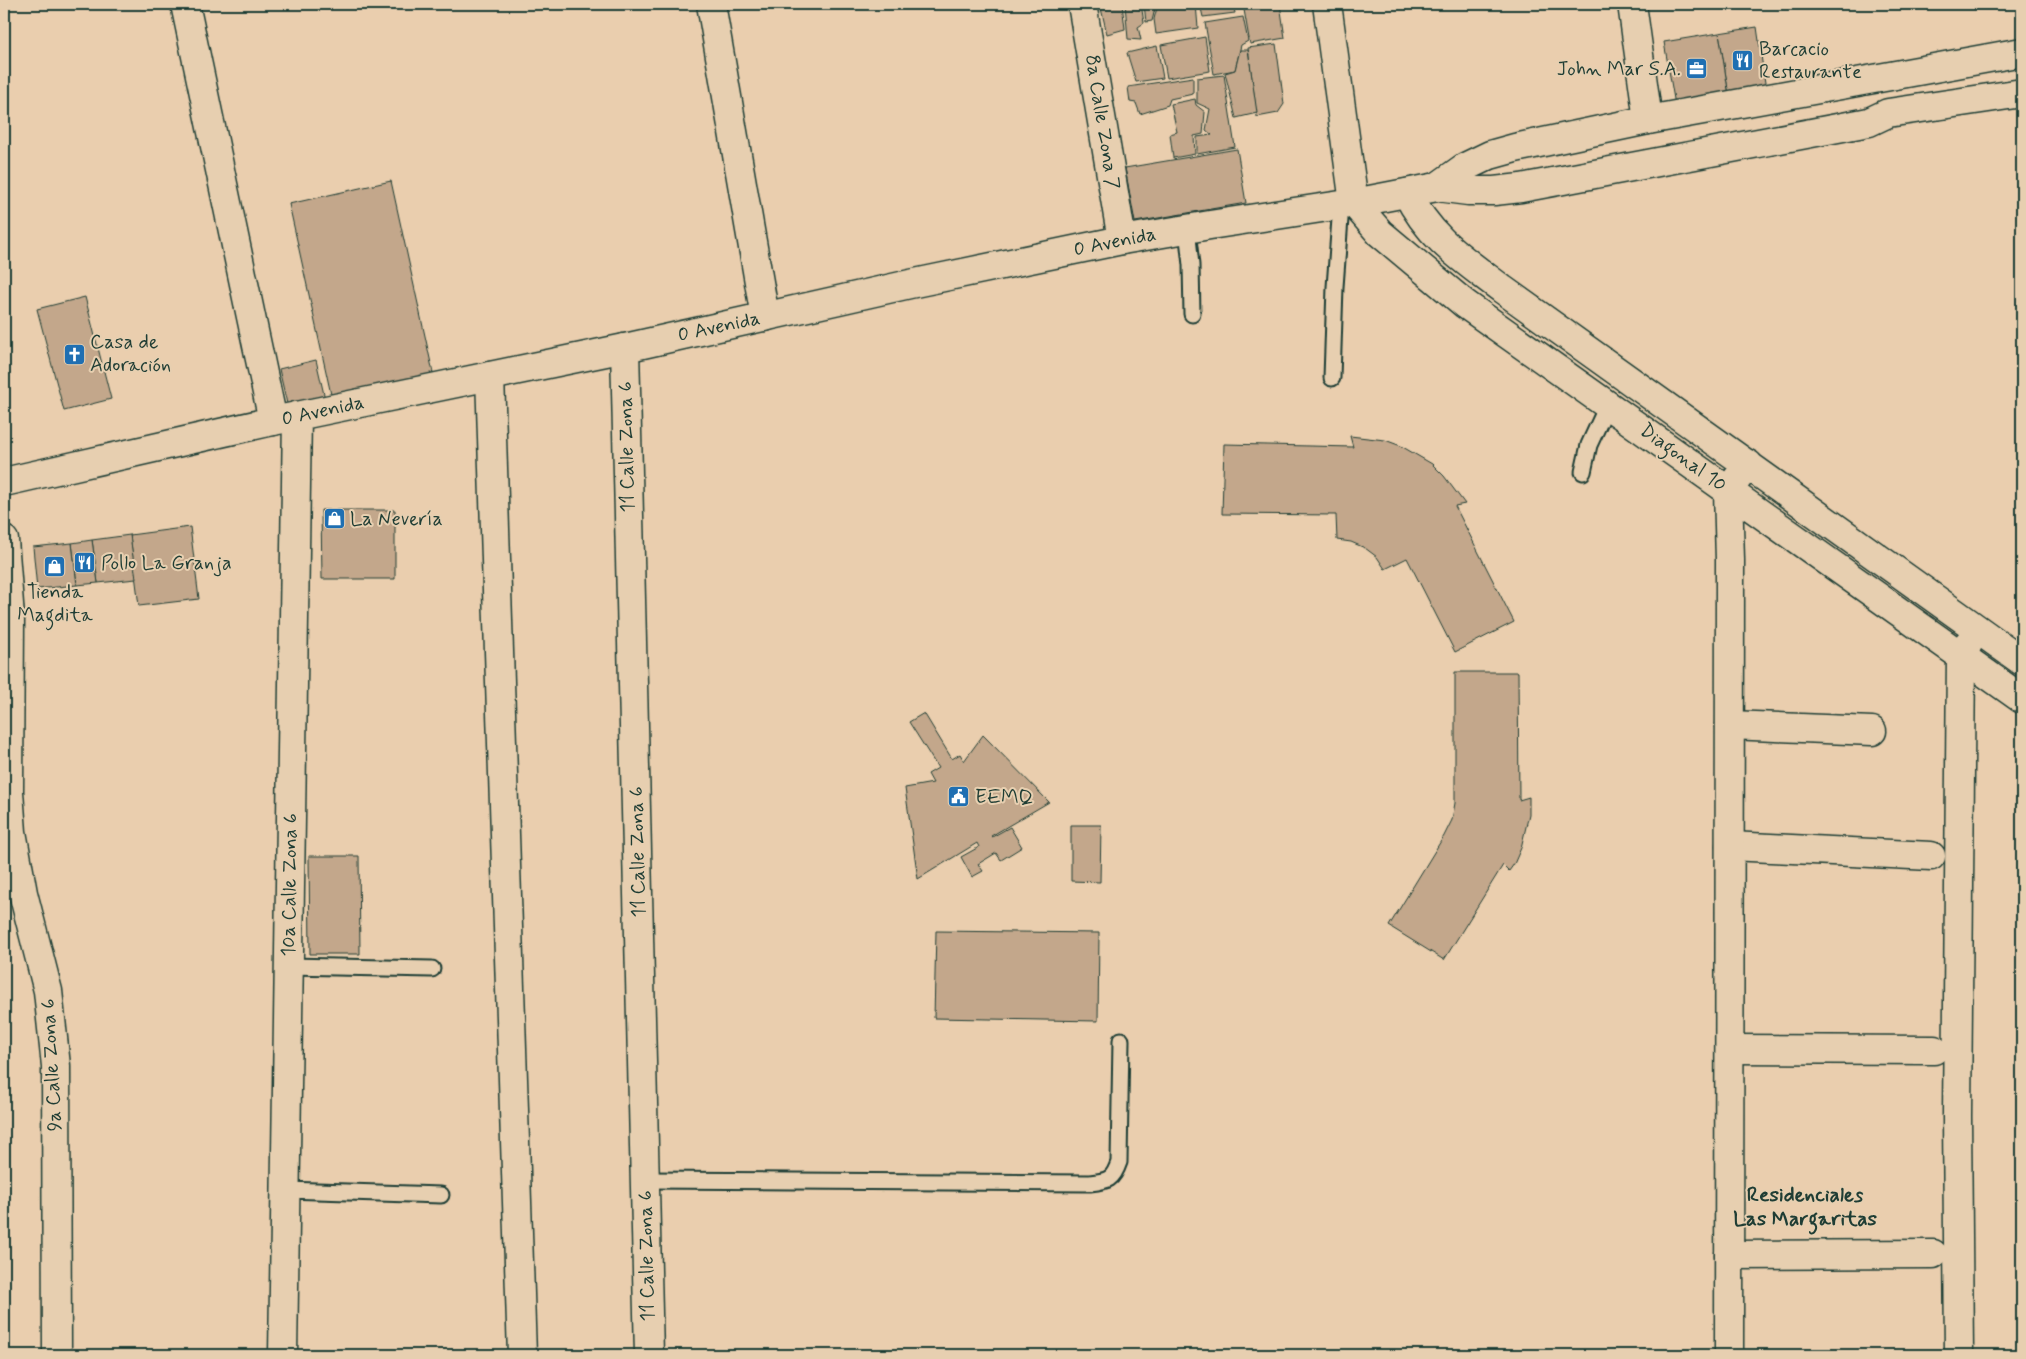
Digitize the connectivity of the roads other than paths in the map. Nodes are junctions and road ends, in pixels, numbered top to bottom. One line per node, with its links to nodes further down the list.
1 (186, 4): 20 (street, 10a Calle Zona 6)
2 (711, 4): 15 (street)
3 (1082, 4): 13 (street, 8a Calle Zona 7)
4 (1327, 4): 11 (street)
5 (1632, 4): 8 (street)
6 (2022, 52): 8 (street)
7 (2022, 93): 9 (street)
8 (1648, 120): 9 (street)
9 (1437, 187): 10 (street, 0 Avenida)
10 (1407, 194): 11 (street, 0 Avenida); 21 (street, Diagonal 10)
11 (1348, 204): 12 (street, 0 Avenida); 18 (lane); 19 (street, Diagonal 10)
12 (1187, 229): 13 (street, 0 Avenida); 14 (lane)
13 (1122, 240): 15 (street, 0 Avenida)
14 (1192, 314)
15 (765, 317): 16 (street, 0 Avenida)
16 (625, 348): 17 (street, 0 Avenida); 39 (street, 11 Calle Zona 6)
17 (490, 376): 20 (street, 0 Avenida); 46 (street)
18 (1332, 378)
19 (1608, 404): 22 (lane); 24 (street, Diagonal 10)
20 (285, 418): 23 (street, 0 Avenida); 34 (street, 10a Calle Zona 6)
21 (1748, 464): 24 (street); 26 (street, Diagonal 10)
22 (1583, 472)
23 (4, 482)
24 (1728, 491): 27 (street, Diagonal 10); 30 (street)
25 (4, 540): 44 (street, 9a Calle Zona 6)
26 (1979, 630): 27 (street); 28 (street, Diagonal 10)
27 (1961, 654): 29 (street, Diagonal 10); 49 (street)
28 (2022, 661)
29 (2022, 699)
30 (1730, 724): 31 (street); 32 (street)
31 (1872, 731)
32 (1730, 846): 33 (street); 37 (street)
33 (1932, 856)
34 (289, 966): 35 (lane); 40 (street, 10a Calle Zona 6)
35 (432, 969)
36 (1121, 1040): 39 (lane)
37 (1730, 1049): 38 (street); 43 (street)
38 (1934, 1050)
39 (646, 1180): 47 (street, 11 Calle Zona 6)
40 (286, 1190): 41 (lane); 45 (street, 10a Calle Zona 6)
41 (441, 1195)
42 (1933, 1254): 43 (street)
43 (1729, 1255): 48 (street)
44 (58, 1355)
45 (283, 1355)
46 (522, 1355)
47 (649, 1355)
48 (1729, 1355)
49 (1959, 1355)

